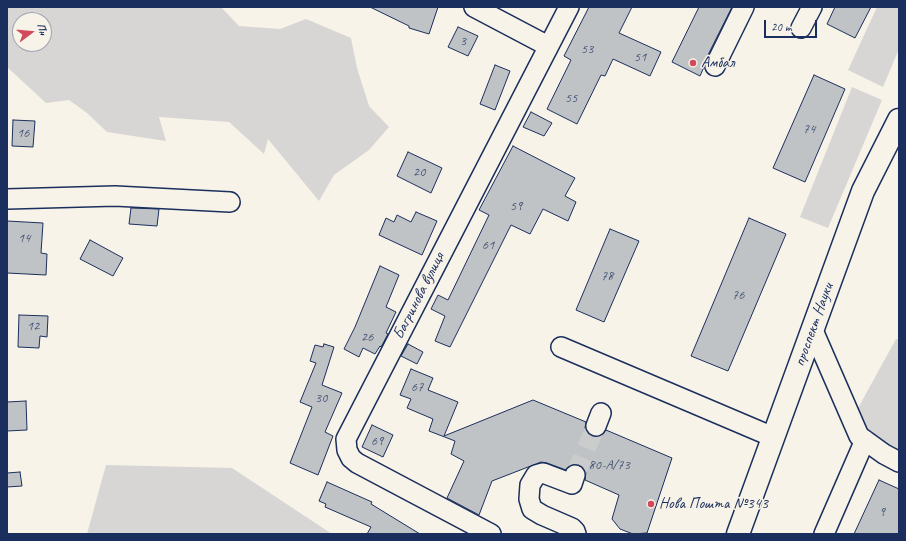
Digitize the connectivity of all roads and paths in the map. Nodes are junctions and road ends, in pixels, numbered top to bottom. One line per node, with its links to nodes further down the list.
1 (474, 7): 6 (street)
2 (568, 7): 6 (street, Багринова вулиця)
3 (744, 7): 7 (street)
4 (812, 7): 5 (street)
5 (802, 28)
6 (548, 46): 17 (street, Багринова вулиця)
7 (714, 66)
8 (899, 120): 11 (main road, проспект Науки)
9 (7, 199): 10 (street)
10 (230, 202)
11 (812, 328): 13 (main road, проспект Науки); 14 (street)
12 (561, 348): 13 (street)
13 (773, 437): 19 (main road, проспект Науки)
14 (865, 440): 15 (street); 20 (street)
15 (899, 462)
16 (575, 475): 18 (street)
17 (481, 532)
18 (576, 534)
19 (738, 534)
20 (824, 534)

